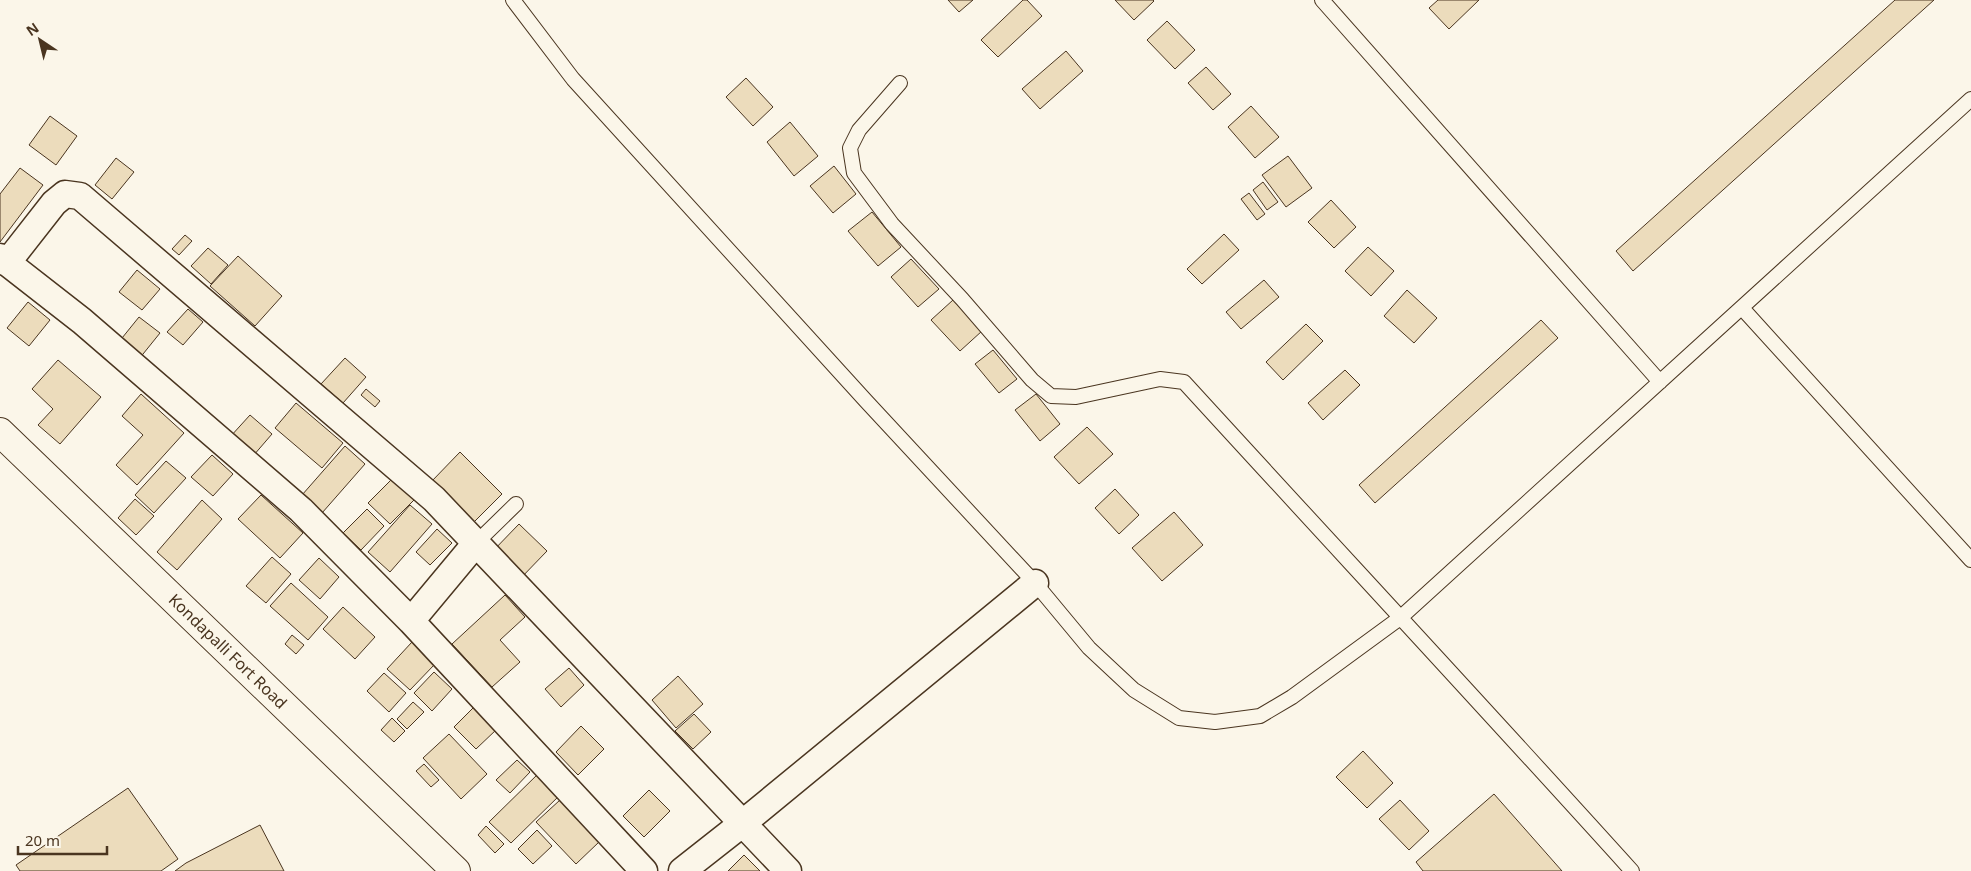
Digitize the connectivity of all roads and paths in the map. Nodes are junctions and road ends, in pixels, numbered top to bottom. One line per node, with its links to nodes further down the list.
1 (513, 0): 12 (lane)
2 (1322, 0): 7 (lane)
3 (900, 84): 13 (lane)
4 (1971, 99): 6 (lane)
5 (3, 260): 10 (street); 14 (street)
6 (1742, 308): 7 (lane); 11 (lane)
7 (1660, 382): 13 (lane)
8 (0, 432): 16 (main road, Kondapalli Fort Road)
9 (516, 504): 10 (lane)
10 (476, 543): 14 (street); 15 (street)
11 (1971, 560)
12 (1035, 583): 13 (lane); 15 (street)
13 (1400, 618): 20 (lane)
14 (411, 621): 17 (street)
15 (743, 823): 18 (street); 19 (street)
16 (456, 871)
17 (644, 871)
18 (682, 871)
19 (788, 871)
20 (1632, 871)

